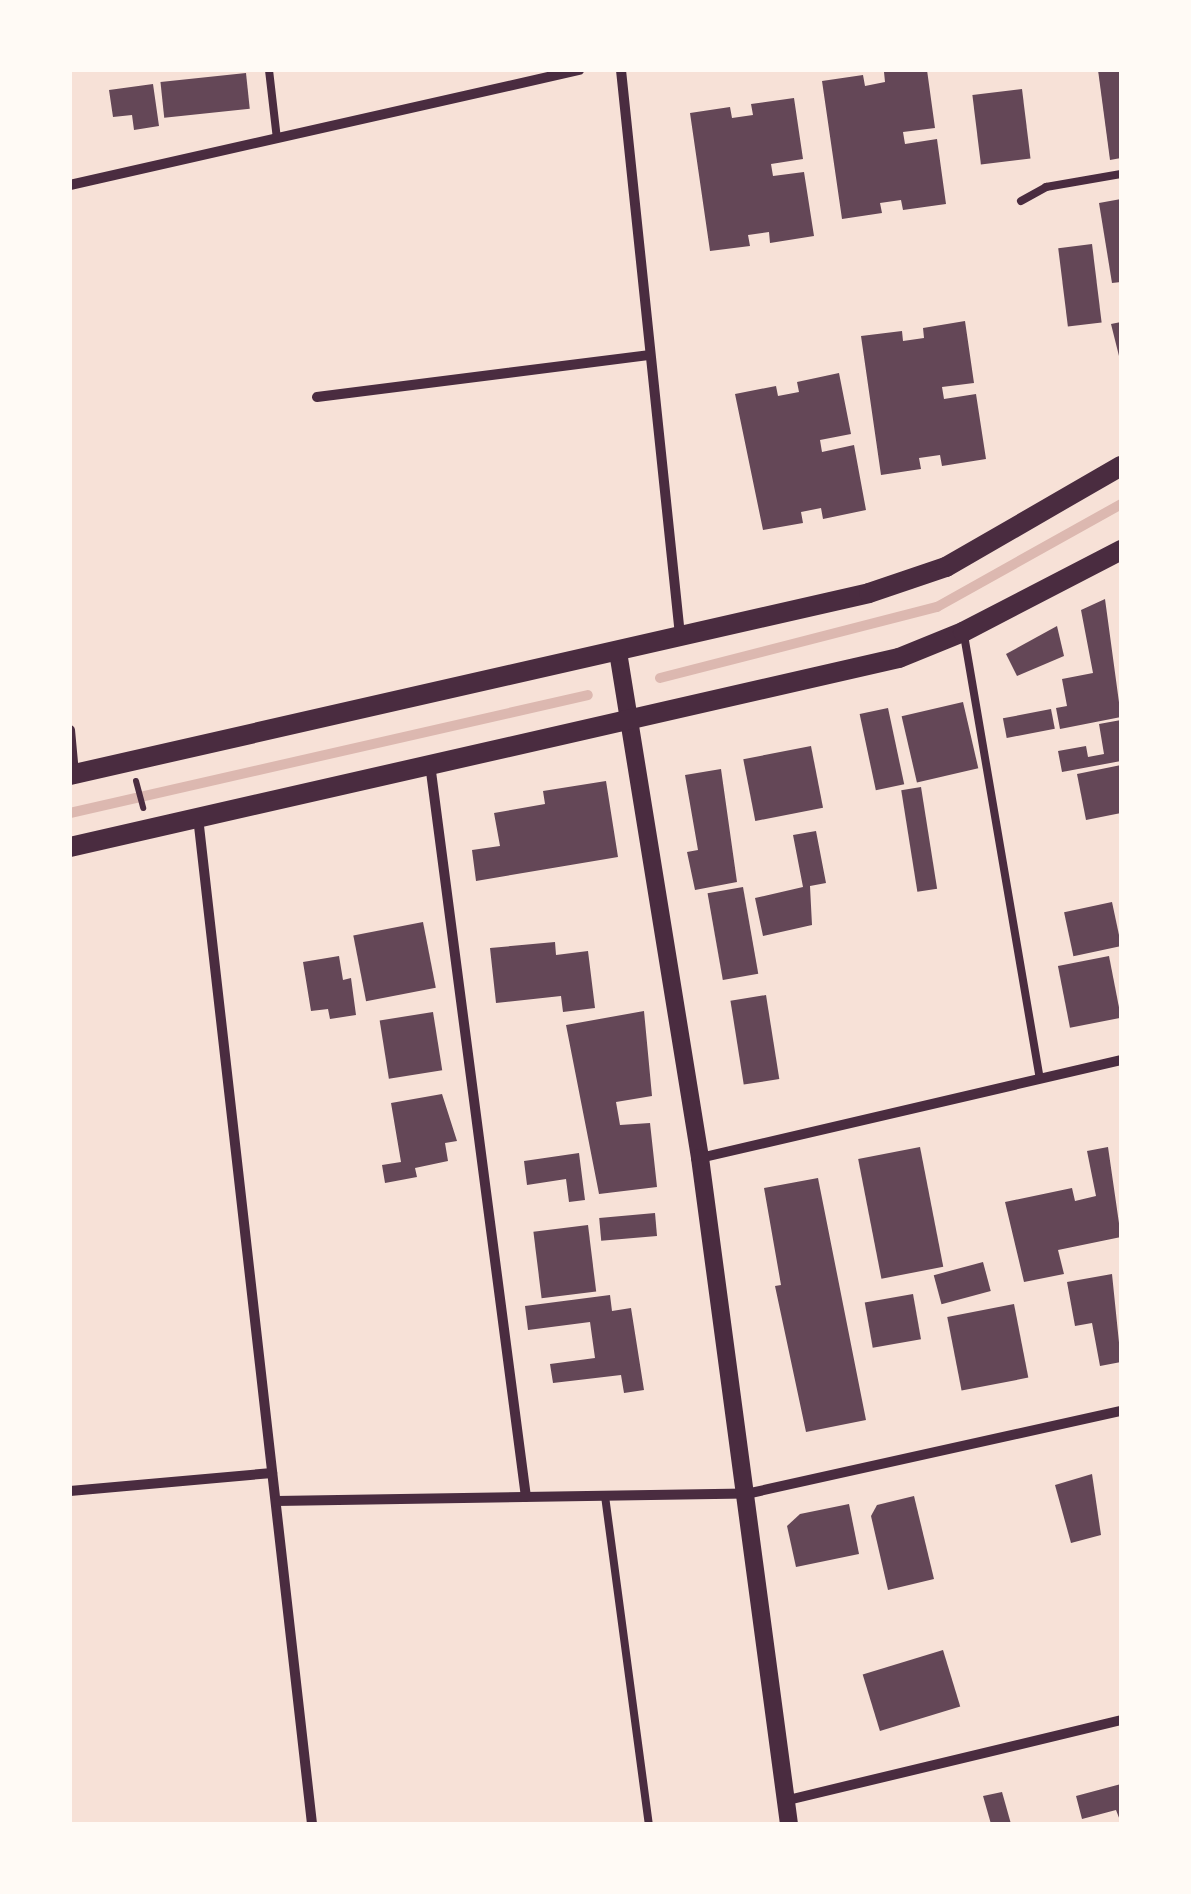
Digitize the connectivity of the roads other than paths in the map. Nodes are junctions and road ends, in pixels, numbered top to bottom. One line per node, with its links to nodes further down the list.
1 (269, 70): 4 (lane)
2 (579, 70): 4 (street)
3 (620, 70): 8 (street)
4 (277, 139): 6 (street)
5 (1121, 174): 7 (lane)
6 (70, 185)
7 (1021, 200)
8 (648, 356): 9 (street); 13 (street)
9 (317, 398)
10 (1121, 466): 13 (main road)
11 (1121, 550): 12 (main road)
12 (964, 632): 15 (main road); 22 (lane)
13 (680, 636): 14 (main road)
14 (618, 652): 15 (street); 18 (main road)
15 (628, 719): 17 (main road); 23 (street)
16 (70, 730): 18 (street)
17 (430, 762): 19 (main road); 29 (street)
18 (72, 774)
19 (198, 817): 20 (main road); 25 (street)
20 (70, 848)
21 (1121, 1060): 22 (street)
22 (1040, 1079): 23 (street)
23 (700, 1158): 27 (street)
24 (1121, 1411): 27 (street)
25 (272, 1473): 26 (street); 30 (street)
26 (70, 1491)
27 (746, 1494): 28 (street); 32 (street)
28 (605, 1496): 29 (street); 34 (lane)
29 (526, 1497): 30 (street)
30 (276, 1501): 33 (street)
31 (1121, 1720): 32 (street)
32 (784, 1801): 35 (street)
33 (312, 1824)
34 (649, 1824)
35 (789, 1824)

